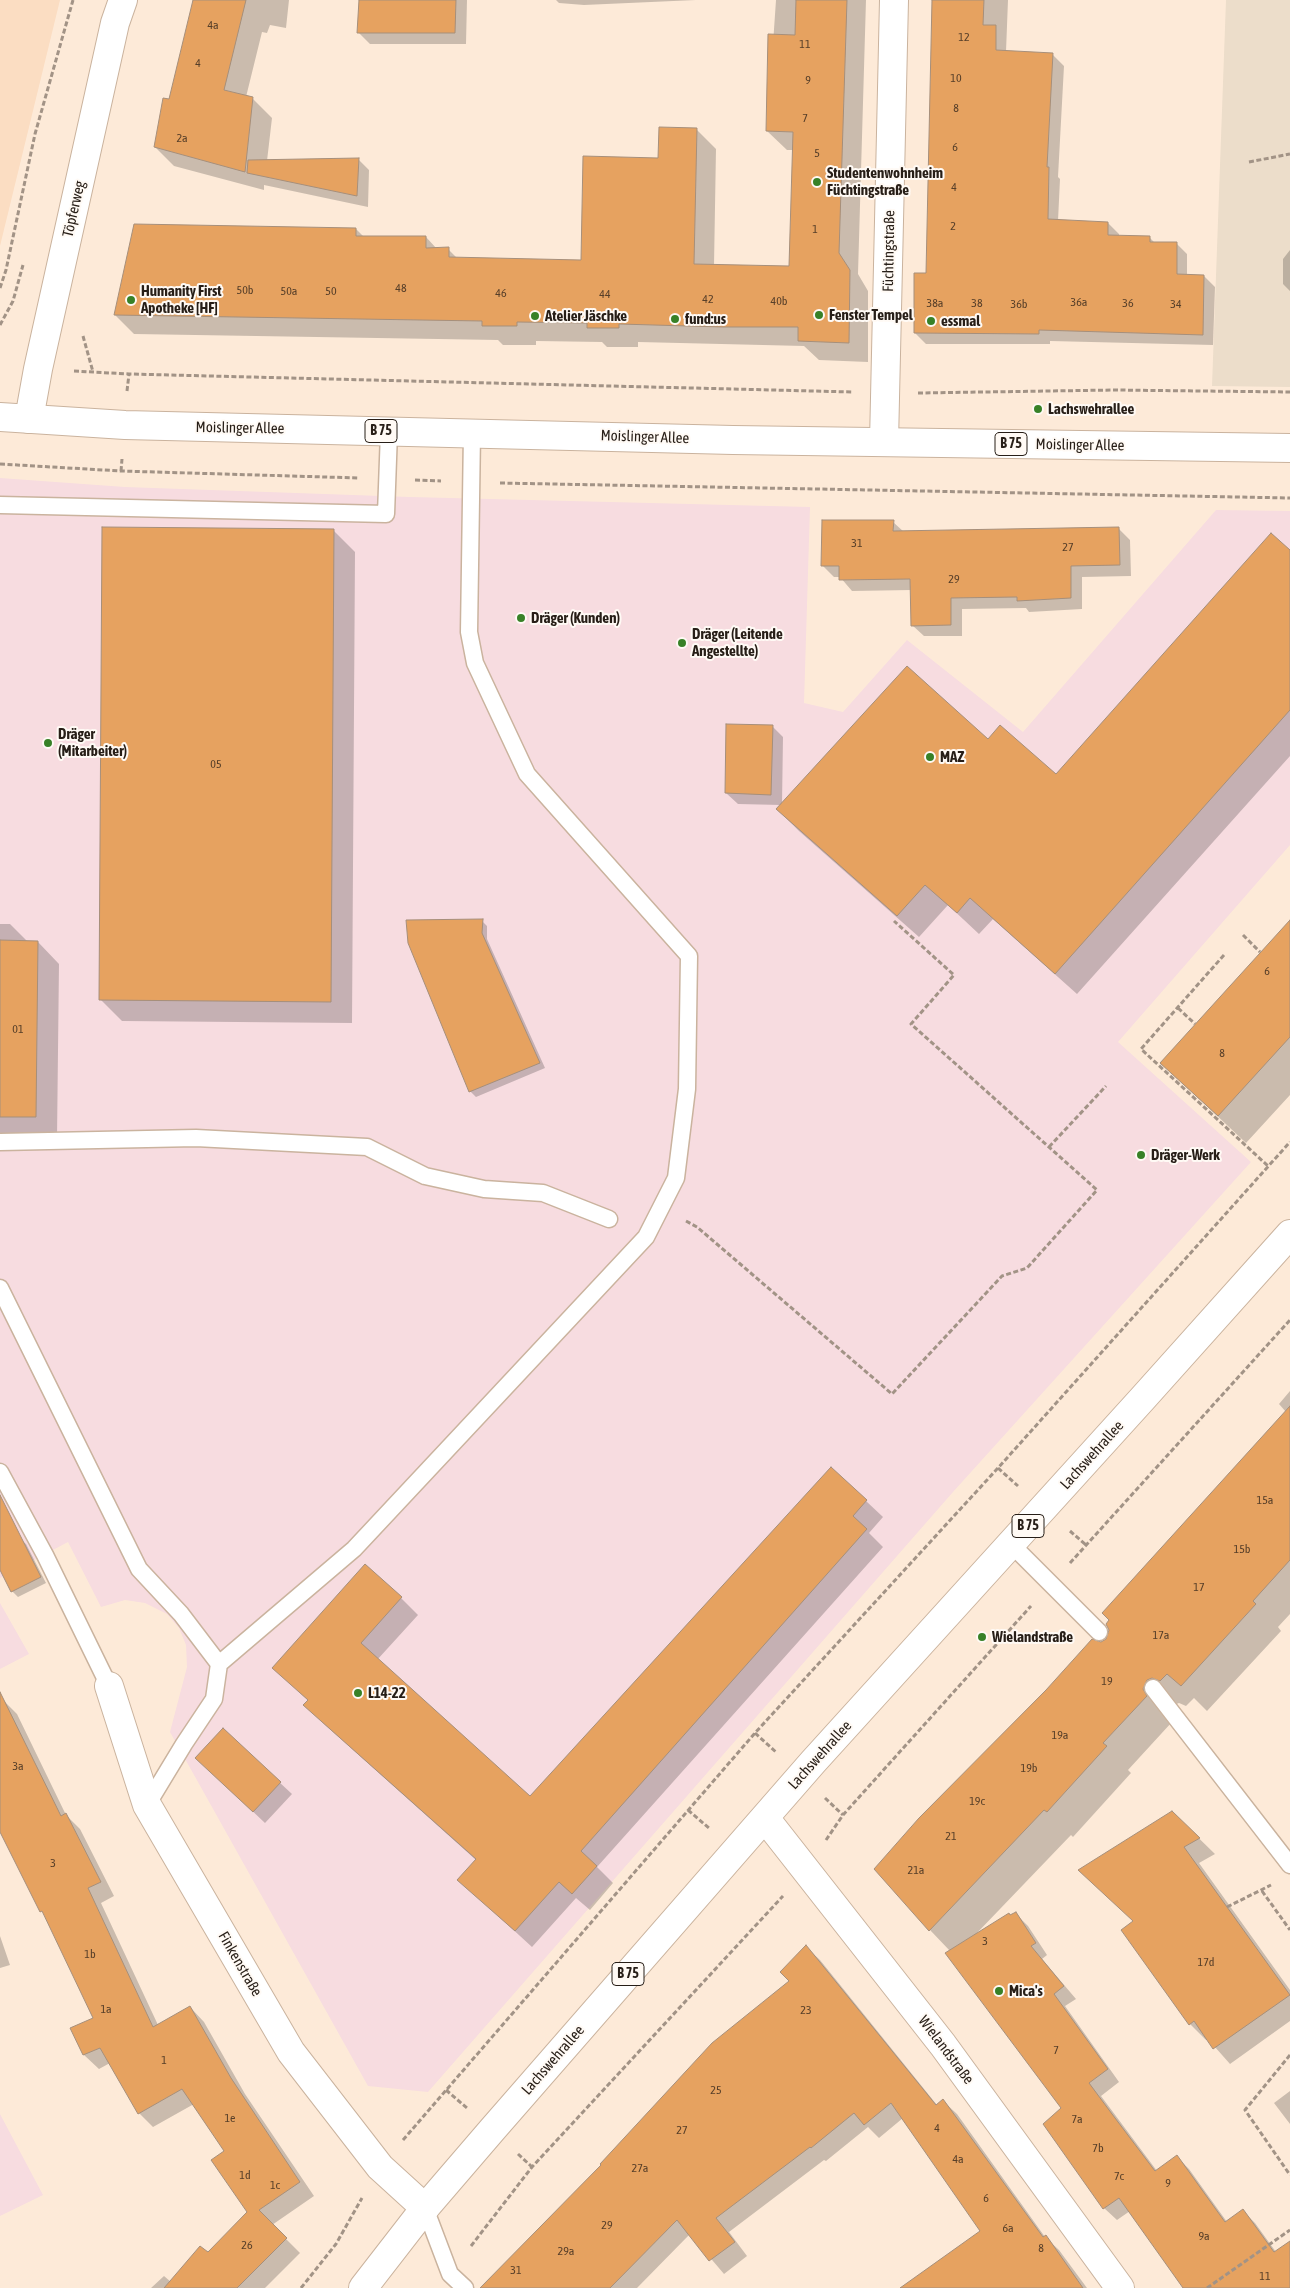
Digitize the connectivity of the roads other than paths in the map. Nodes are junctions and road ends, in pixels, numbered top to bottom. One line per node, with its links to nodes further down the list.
1 (123, 0): 4 (main road, Töpferweg)
2 (894, 0): 7 (main road, Füchtingstraße)
3 (0, 416): 4 (main road, Moislinger Allee / B 75)
4 (29, 419): 5 (main road, Moislinger Allee / B 75)
5 (389, 432): 6 (main road, Moislinger Allee / B 75); 9 (lane)
6 (472, 433): 7 (main road, Moislinger Allee / B 75); 17 (lane)
7 (884, 442): 8 (main road, Moislinger Allee / B 75)
8 (1290, 448)
9 (0, 505)
10 (0, 1142): 11 (lane)
11 (609, 1219)
12 (1290, 1234): 15 (main road, Lachswehrallee / B 75)
13 (0, 1288): 17 (lane)
14 (0, 1472): 18 (lane)
15 (1011, 1544): 16 (lane); 21 (main road, Lachswehrallee / B 75)
16 (1099, 1632)
17 (220, 1664): 20 (lane)
18 (109, 1686): 20 (main road, Finkenstraße)
19 (1154, 1688): 22 (lane)
20 (147, 1805): 23 (main road, Finkenstraße)
21 (765, 1818): 23 (main road, Lachswehrallee / B 75); 26 (main road, Wielandstraße)
22 (1290, 1866)
23 (425, 2208): 24 (main road, Lachswehrallee / B 75); 25 (lane)
24 (363, 2288)
25 (465, 2288)
26 (1120, 2288)

